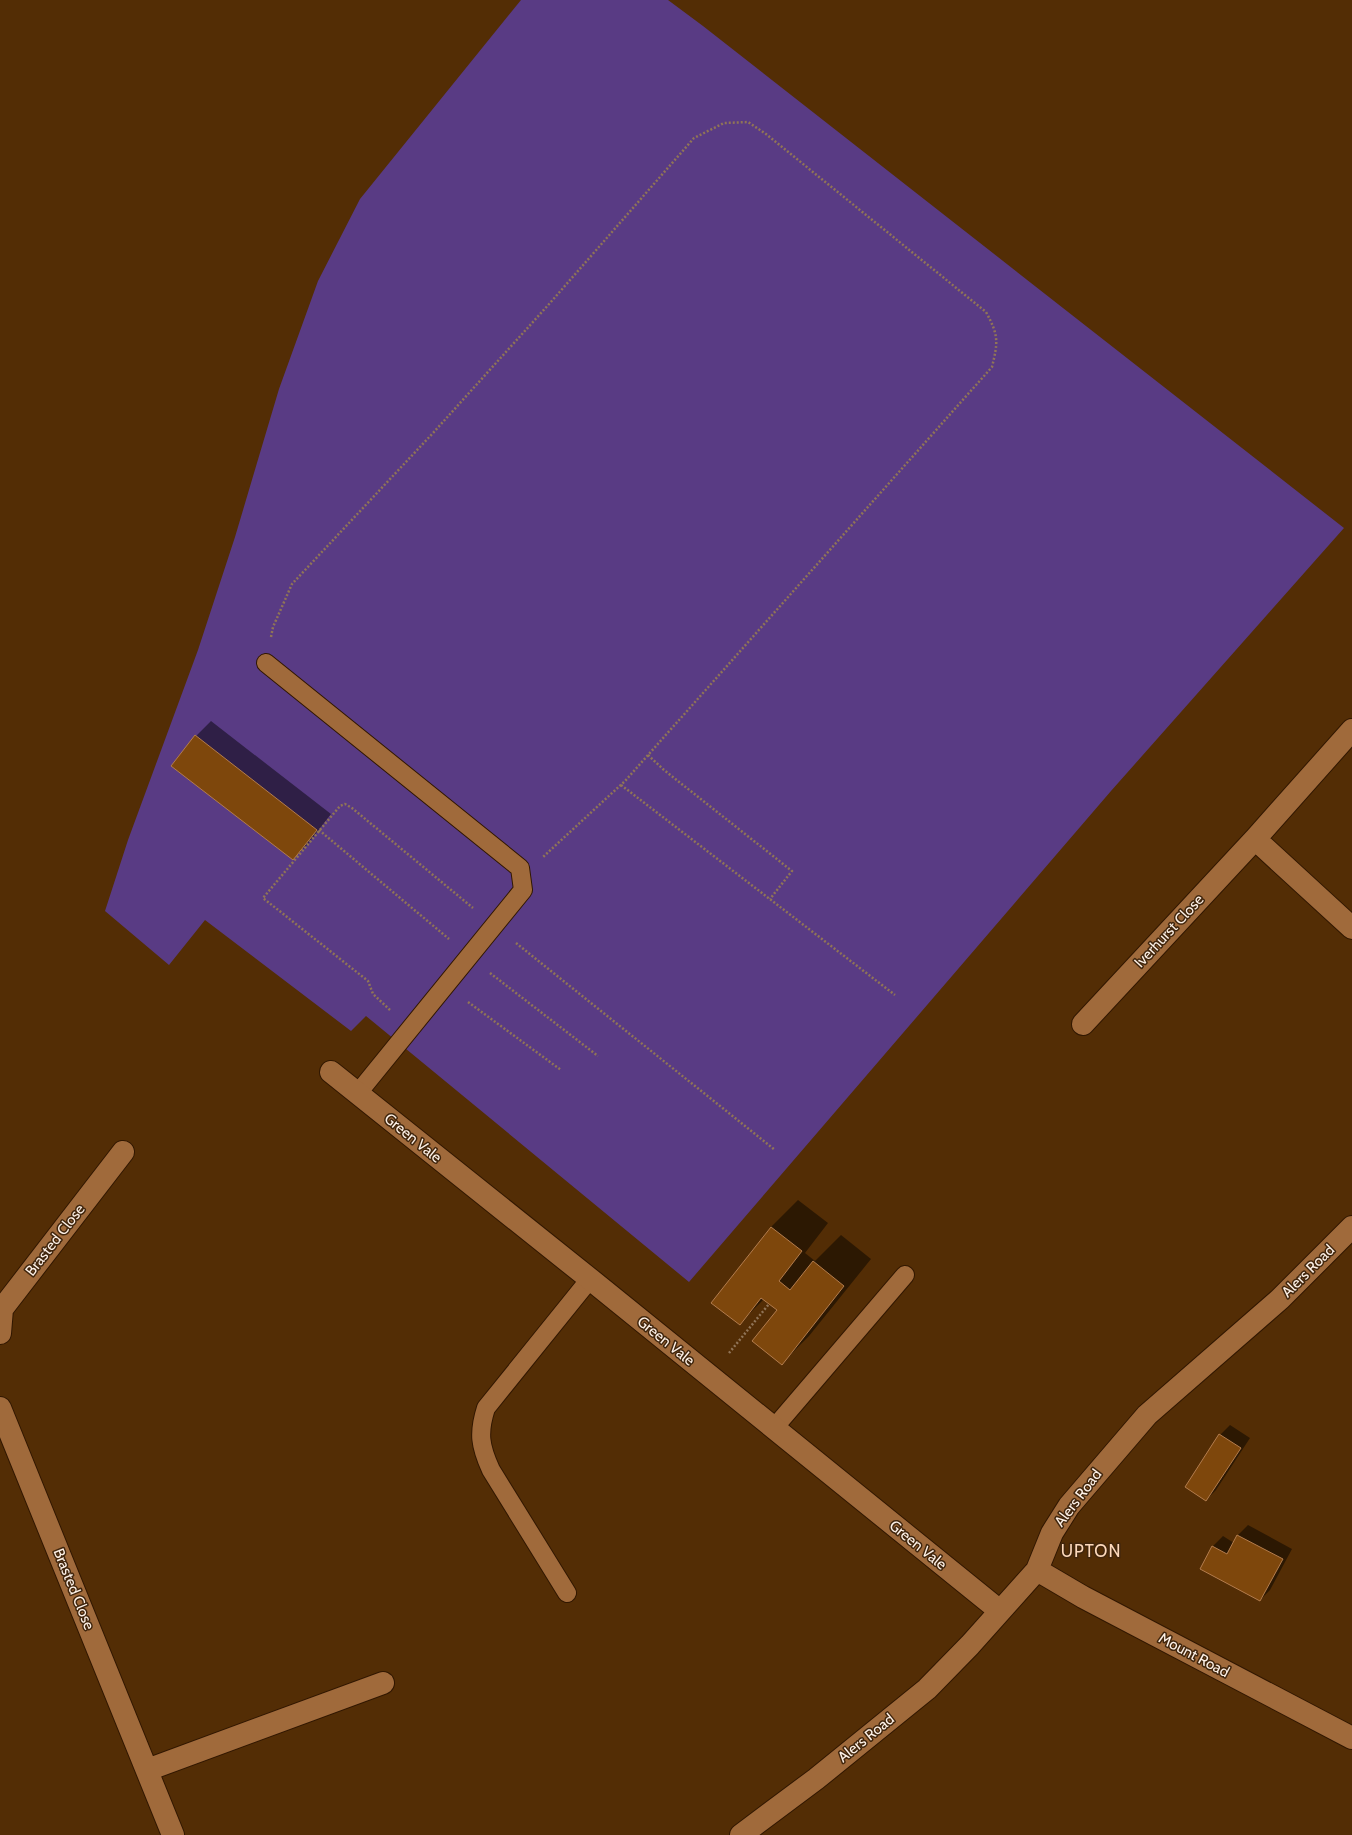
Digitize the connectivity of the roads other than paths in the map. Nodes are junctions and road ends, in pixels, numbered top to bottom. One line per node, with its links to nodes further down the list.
1 (266, 663): 7 (lane)
2 (1352, 730): 3 (street, Iverhurst Close)
3 (1255, 839): 4 (street); 5 (street, Iverhurst Close)
4 (1352, 928)
5 (1084, 1024)
6 (331, 1072): 7 (street, Green Vale)
7 (358, 1093): 11 (street, Green Vale)
8 (123, 1152): 12 (street, Brasted Close)
9 (1352, 1227): 15 (street, Alers Road)
10 (905, 1275): 14 (lane)
11 (590, 1279): 14 (street, Green Vale); 16 (lane)
12 (0, 1333)
13 (0, 1408): 20 (street, Brasted Close)
14 (774, 1428): 17 (street, Green Vale)
15 (1037, 1570): 17 (street, Alers Road); 19 (street, Mount Road)
16 (567, 1593)
17 (1000, 1611): 22 (street, Alers Road)
18 (383, 1683): 20 (street)
19 (1352, 1738)
20 (147, 1770): 21 (street, Brasted Close)
21 (173, 1835)
22 (741, 1835)

